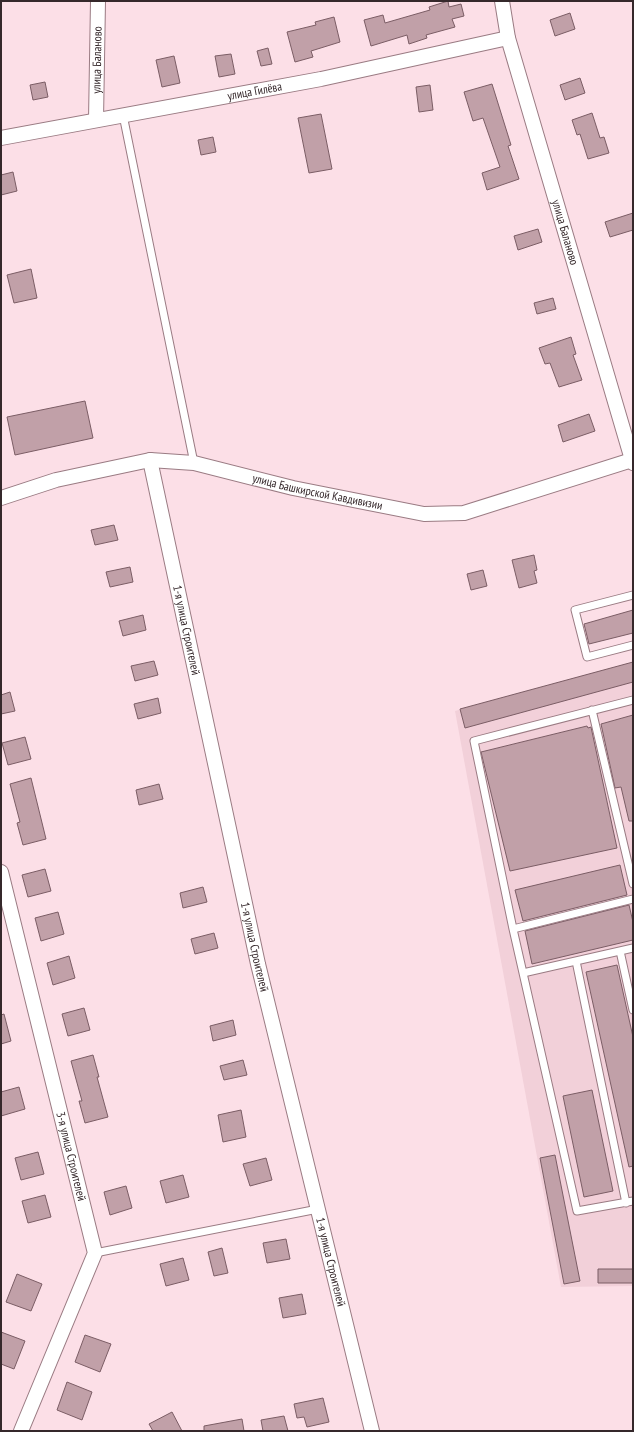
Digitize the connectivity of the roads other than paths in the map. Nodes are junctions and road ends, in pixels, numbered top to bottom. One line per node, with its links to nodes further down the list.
1 (98, 1): 5 (street, улица Баланово)
2 (502, 1): 3 (street, улица Баланово)
3 (508, 38): 4 (street, улица Гилёва); 8 (street, улица Баланово)
4 (123, 116): 5 (street, улица Гилёва); 9 (lane)
5 (96, 120): 6 (street, улица Гилёва)
6 (1, 138)
7 (150, 460): 9 (street, улица Башкирской Кавдивизии); 10 (street, улица Башкирской Кавдивизии); 25 (street, 1-я улица Строителей)
8 (633, 461): 9 (street, улица Башкирской Кавдивизии)
9 (194, 463)
10 (1, 498)
11 (633, 595): 12 (lane)
12 (633, 645)
13 (633, 700): 14 (lane)
14 (592, 710): 16 (lane); 18 (lane)
15 (1, 872): 26 (street, 3-я улица Строителей)
16 (633, 884)
17 (633, 899): 18 (lane)
18 (513, 929): 22 (lane)
19 (633, 948): 20 (lane)
20 (620, 950): 21 (lane); 23 (lane)
21 (576, 961): 22 (lane); 24 (lane)
22 (523, 973): 24 (lane)
23 (633, 1010)
24 (629, 1202)
25 (318, 1209): 26 (lane); 28 (street, 1-я улица Строителей)
26 (95, 1253): 27 (street)
27 (21, 1431)
28 (372, 1431)

